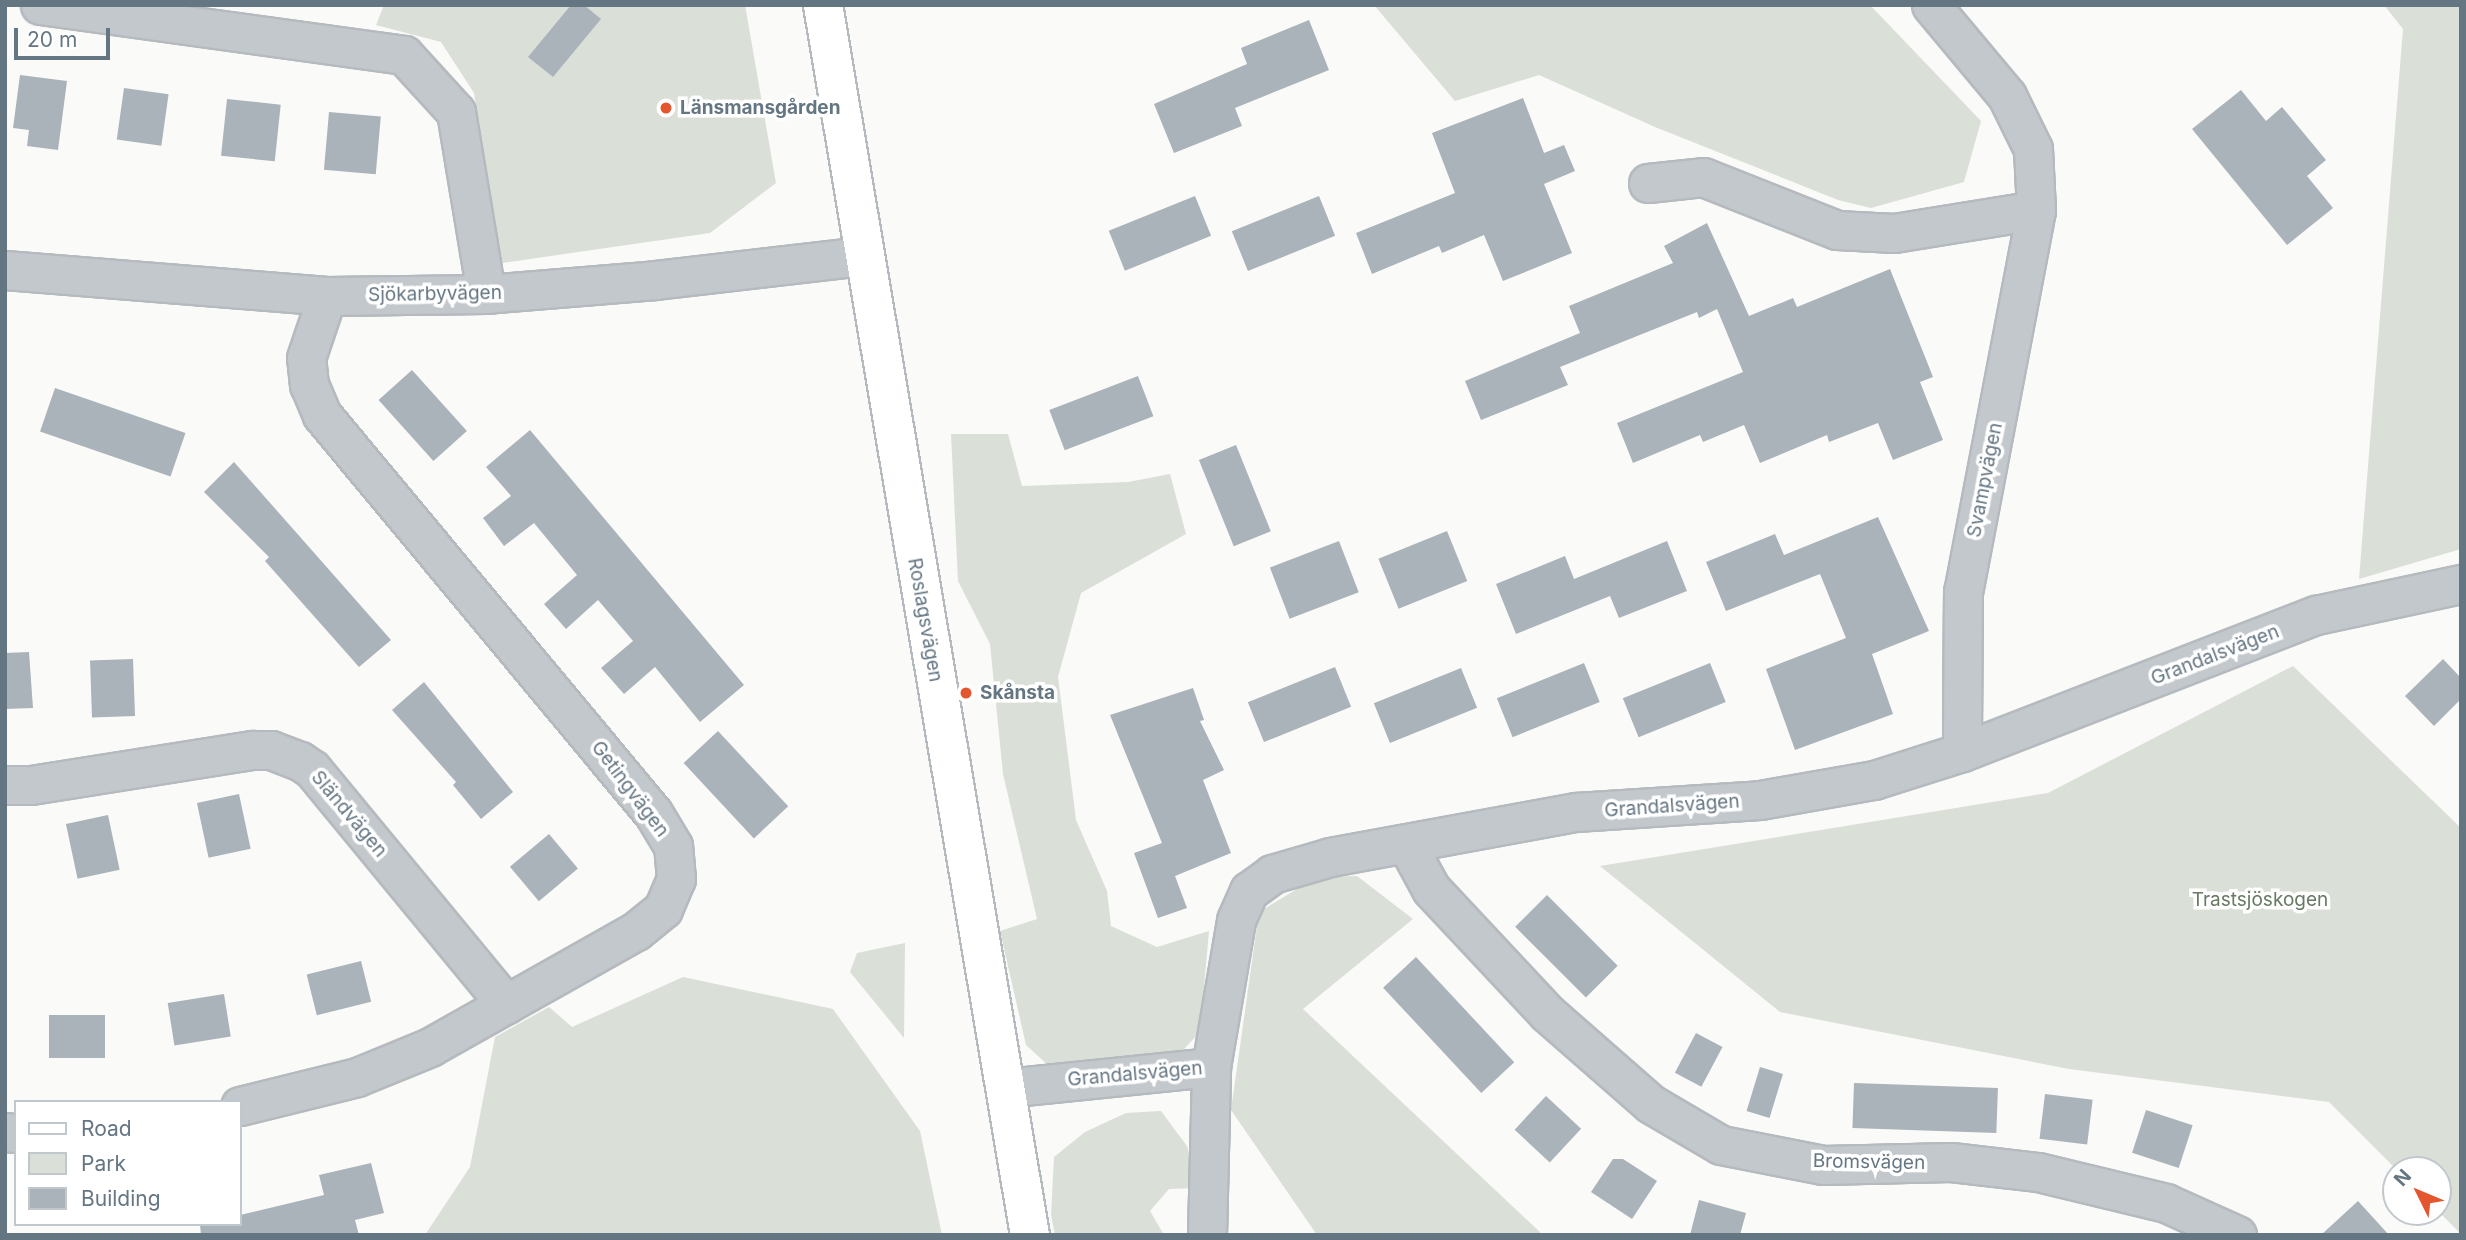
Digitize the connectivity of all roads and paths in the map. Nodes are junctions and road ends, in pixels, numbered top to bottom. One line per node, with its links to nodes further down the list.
1 (40, 5): 4 (street)
2 (823, 5): 7 (main road, Roslagsvägen)
3 (1931, 5): 6 (street, Svampvägen)
4 (147, 12): 9 (street)
5 (1648, 183): 6 (street)
6 (2036, 210): 12 (street, Svampvägen)
7 (863, 256): 9 (street, Sjökarbyvägen); 17 (main road, Roslagsvägen)
8 (5, 270): 10 (street, Sjökarbyvägen)
9 (486, 294): 10 (street, Sjökarbyvägen)
10 (327, 296): 15 (street, Getingvägen)
11 (2461, 584): 12 (street, Grandalsvägen)
12 (1962, 752): 14 (street, Grandalsvägen)
13 (5, 785): 15 (street, Sländvägen)
14 (1407, 845): 16 (street, Grandalsvägen); 21 (street, Bromsvägen)
15 (506, 1004): 18 (street, Getingvägen)
16 (1211, 1067): 17 (street, Grandalsvägen); 20 (street)
17 (1005, 1088): 19 (main road, Roslagsvägen)
18 (242, 1105)
19 (1030, 1235)
20 (1207, 1235)
21 (2237, 1235)

